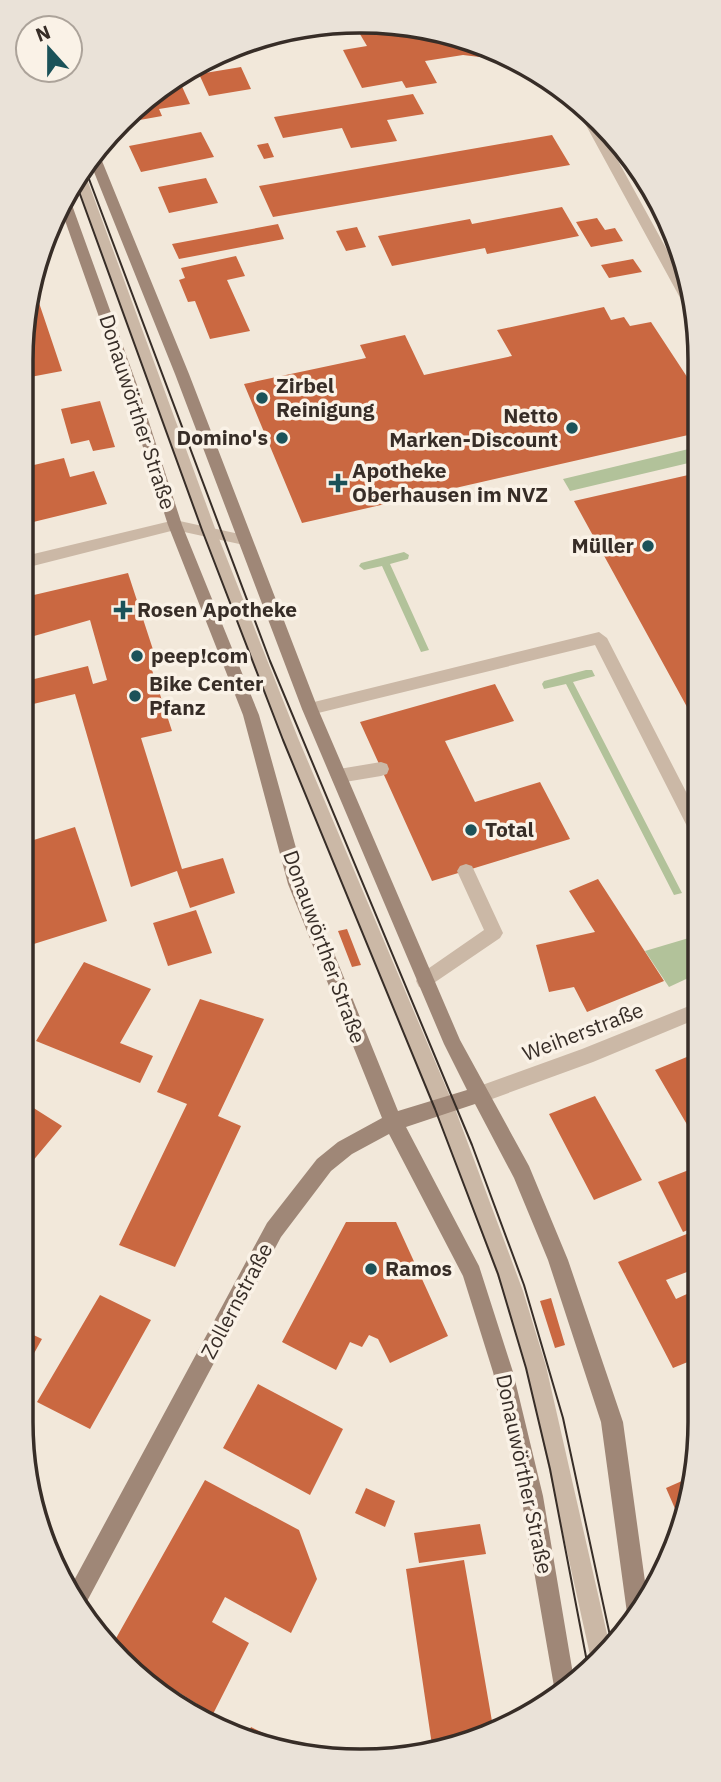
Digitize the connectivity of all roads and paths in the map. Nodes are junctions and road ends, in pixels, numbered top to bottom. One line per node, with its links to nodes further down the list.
1 (597, 134): 5 (street)
2 (98, 165): 8 (main road)
3 (84, 186): 7 (street)
4 (69, 213): 6 (main road, Donauwörther Straße)
5 (678, 282)
6 (175, 525): 7 (street); 9 (street); 19 (main road, Donauwörther Straße)
7 (209, 531): 8 (street); 18 (street)
8 (244, 540): 10 (main road)
9 (33, 561)
10 (310, 709): 12 (main road); 13 (street)
11 (381, 769): 12 (street)
12 (339, 776): 15 (main road)
13 (688, 812)
14 (466, 871): 15 (street)
15 (425, 981): 17 (main road)
16 (688, 1014): 17 (street, Weiherstraße)
17 (481, 1094): 18 (main road, Zollernstraße); 21 (main road)
18 (444, 1106): 19 (main road, Zollernstraße); 22 (street)
19 (393, 1122): 20 (main road, Zollernstraße); 23 (main road, Donauwörther Straße)
20 (80, 1591)
21 (636, 1598)
22 (598, 1647)
23 (562, 1679)

